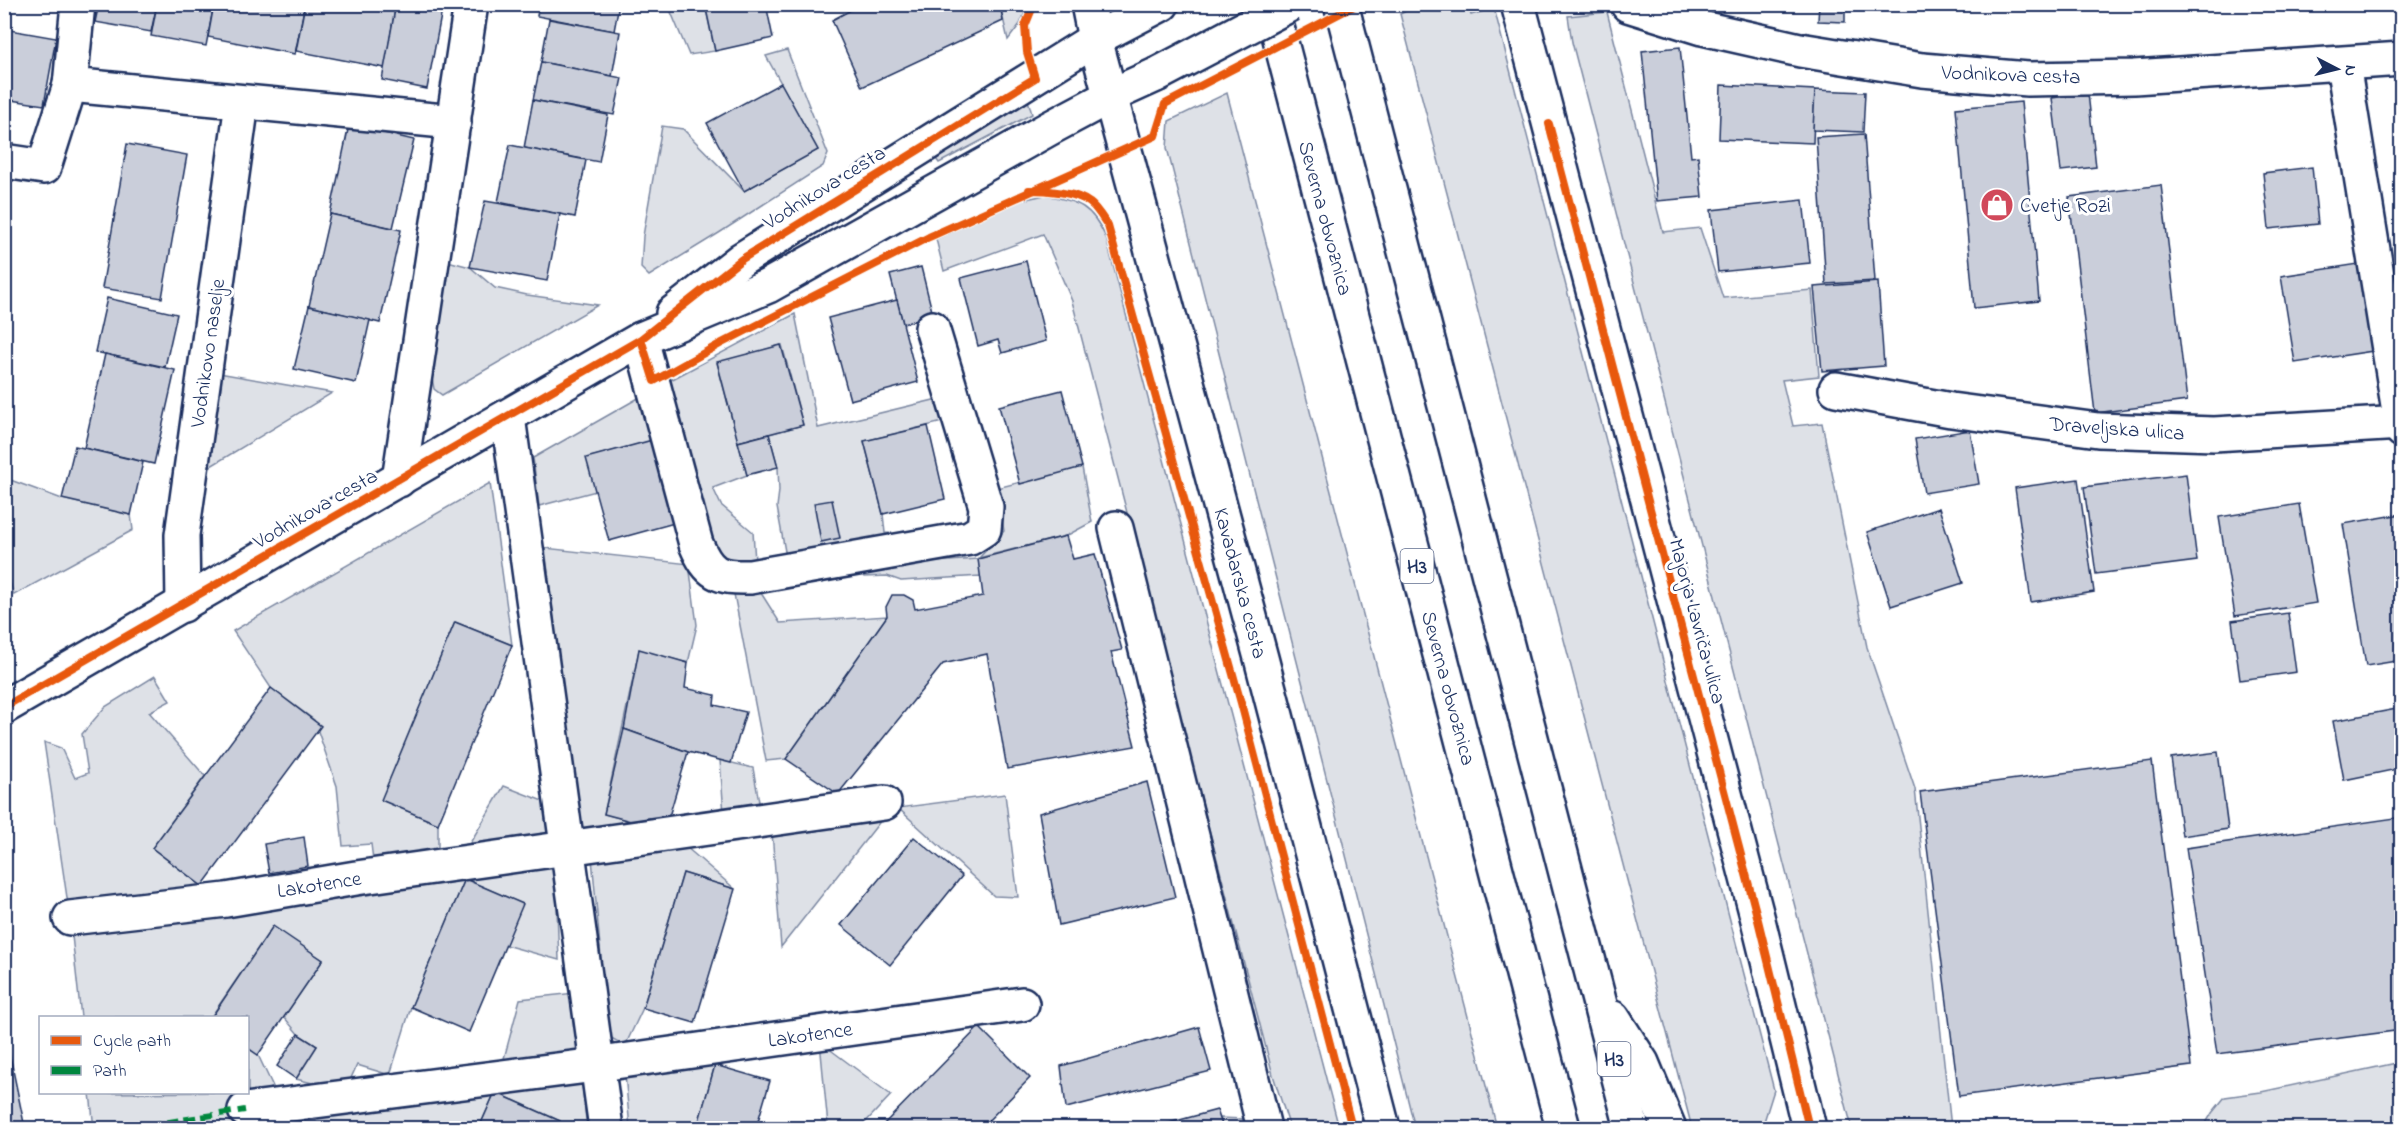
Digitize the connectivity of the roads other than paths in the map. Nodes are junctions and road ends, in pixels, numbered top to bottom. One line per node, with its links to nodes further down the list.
1 (78, 4): 13 (main road)
2 (471, 4): 16 (main road)
3 (1088, 4): 10 (main road, Kavadarska cesta)
4 (1271, 4): 37 (main road, Severna obvoznica / H3)
5 (1291, 4): 14 (main road, Vodnikova cesta, bridge)
6 (1341, 4): 30 (main road, H3)
7 (1518, 4): 40 (main road, Majorja Lavriča ulica)
8 (1628, 4): 12 (main road, Vodnikova cesta)
9 (1152, 10): 10 (main road, Vodnikova cesta)
10 (1095, 39): 14 (main road, Kavadarska cesta); 19 (main road, Vodnikova cesta)
11 (2402, 59): 12 (main road, Vodnikova cesta)
12 (2343, 64): 22 (main road)
13 (70, 85): 15 (main road); 17 (main road)
14 (1112, 95): 19 (main road, Vodnikova cesta); 36 (main road, Kavadarska cesta)
15 (242, 102): 16 (main road); 25 (main road, Vodnikovo naselje)
16 (454, 122): 23 (main road)
17 (4, 161)
18 (932, 328): 19 (main road)
19 (641, 339): 21 (main road, Vodnikova cesta)
20 (1836, 389): 22 (main road, Draveljska ulica)
21 (508, 417): 23 (main road, Vodnikova cesta); 28 (main road)
22 (2401, 426)
23 (399, 480): 25 (main road, Vodnikova cesta)
24 (1116, 528): 35 (main road)
25 (183, 604): 26 (main road, Vodnikova cesta)
26 (4, 707)
27 (884, 803): 28 (main road, Lakotence)
28 (568, 848): 29 (main road, Lakotence); 32 (main road)
29 (70, 918)
30 (1596, 990): 38 (main road, H3); 39 (main road)
31 (1022, 1004): 32 (main road, Lakotence)
32 (597, 1064): 33 (main road, Lakotence); 34 (main road)
33 (245, 1110)
34 (606, 1128)
35 (1264, 1128)
36 (1383, 1128)
37 (1563, 1128)
38 (1632, 1128)
39 (1669, 1128)
40 (1809, 1128)

